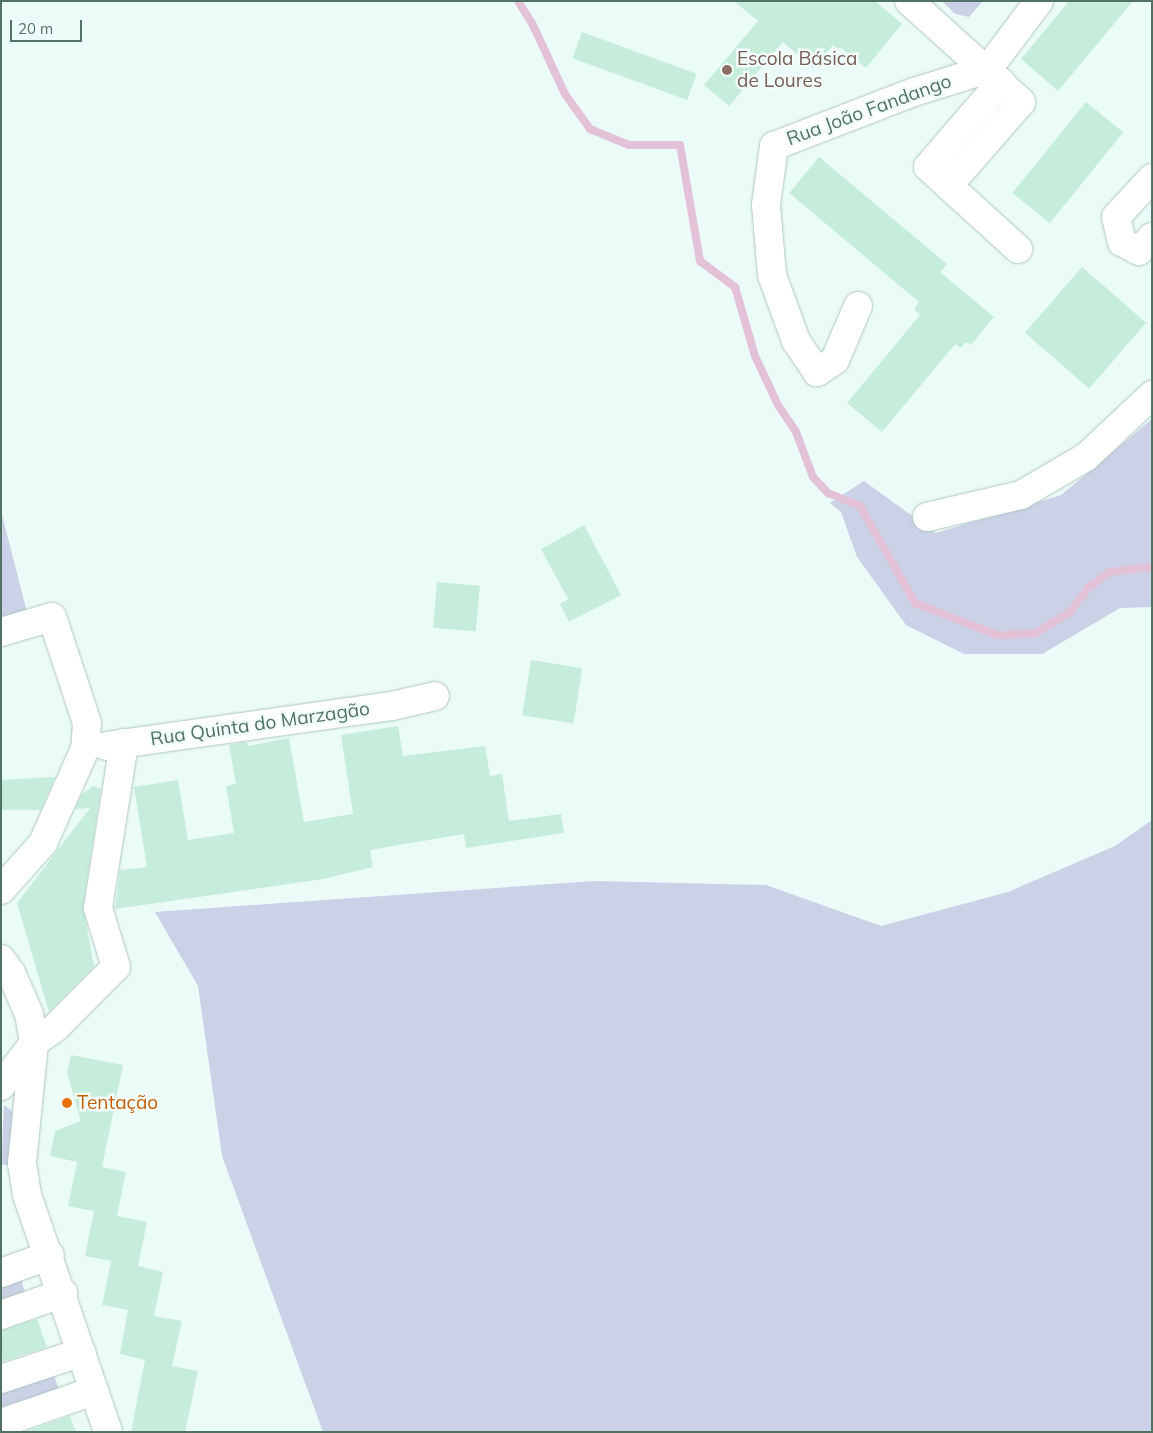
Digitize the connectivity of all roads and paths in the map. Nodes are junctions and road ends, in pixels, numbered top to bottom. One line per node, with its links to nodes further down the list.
1 (909, 1): 3 (street)
2 (1039, 1): 3 (street)
3 (994, 75): 6 (street); 7 (street, Rua João Fandango)
4 (1152, 178): 5 (street)
5 (1152, 238)
6 (1018, 250)
7 (858, 306)
8 (1152, 394): 9 (street)
9 (927, 517)
10 (1, 632): 13 (street)
11 (435, 696): 12 (street, Rua Quinta do Marzagão)
12 (124, 743): 13 (street, Rua Quinta do Marzagão); 16 (street)
13 (85, 749): 14 (street)
14 (1, 890)
15 (1, 959): 16 (street)
16 (34, 1043): 17 (street); 19 (street)
17 (1, 1086)
18 (1, 1180): 19 (street)
19 (27, 1195): 20 (street)
20 (50, 1255): 21 (street); 22 (street)
21 (1, 1273)
22 (63, 1293): 23 (street); 24 (street)
23 (1, 1315)
24 (82, 1352): 25 (street); 26 (street)
25 (1, 1379)
26 (94, 1391): 27 (street); 28 (street)
27 (1, 1423)
28 (108, 1432)

